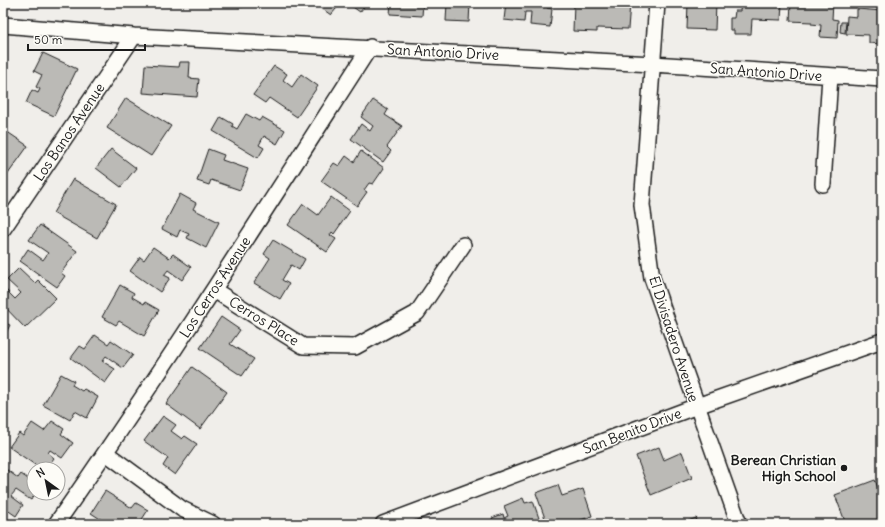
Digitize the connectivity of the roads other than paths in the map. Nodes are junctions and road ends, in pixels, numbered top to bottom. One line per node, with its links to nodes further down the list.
1 (657, 3): 5 (street, El Divisadero Avenue)
2 (3, 25): 3 (street, San Antonio Drive)
3 (134, 36): 4 (street, San Antonio Drive); 9 (street, Los Banos Avenue)
4 (370, 47): 5 (street, San Antonio Drive); 11 (street, Los Cerros Avenue)
5 (653, 64): 6 (street, San Antonio Drive); 13 (street, El Divisadero Avenue)
6 (830, 76): 7 (street, San Antonio Drive); 8 (street)
7 (882, 79)
8 (823, 184)
9 (3, 229)
10 (463, 246): 11 (street, Cerros Place)
11 (214, 290): 14 (street, Los Cerros Avenue)
12 (882, 340): 13 (street, San Benito Drive)
13 (697, 406): 17 (street, San Benito Drive); 18 (street, El Divisadero Avenue)
14 (106, 453): 15 (street, Los Cerros Avenue); 16 (street)
15 (56, 524)
16 (213, 524)
17 (382, 524)
18 (739, 524)

